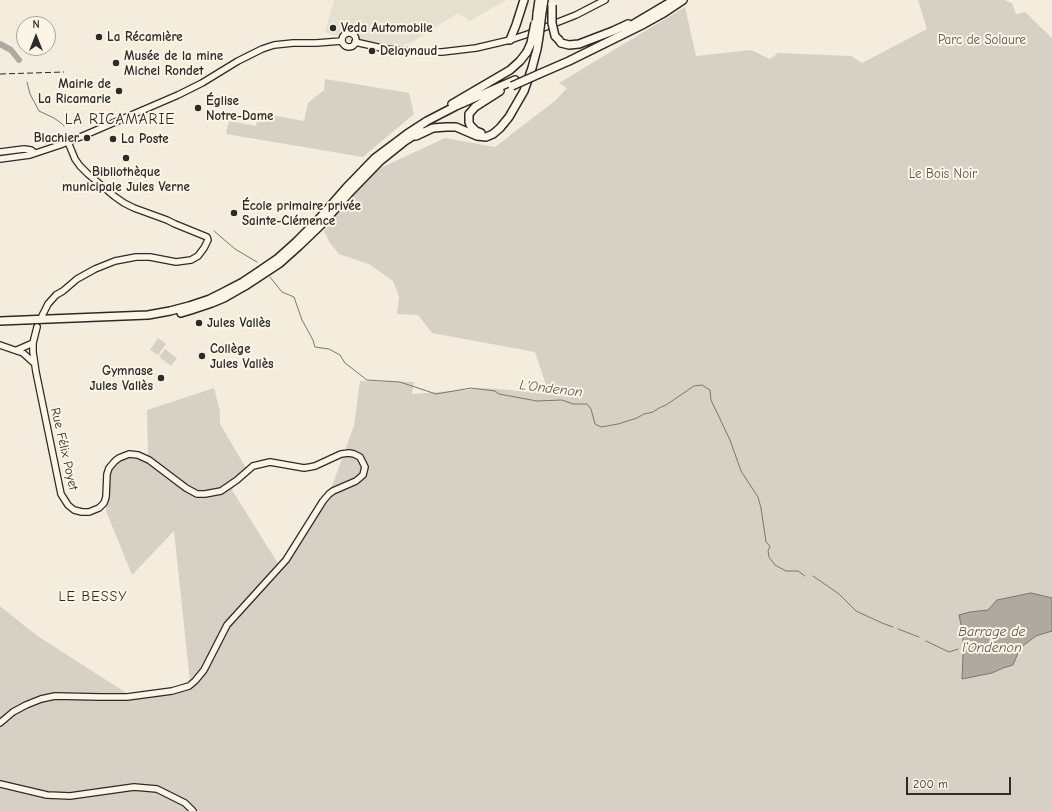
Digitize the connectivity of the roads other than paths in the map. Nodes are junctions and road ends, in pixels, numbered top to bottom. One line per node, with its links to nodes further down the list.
1 (524, 0): 10 (highway)
2 (539, 0): 9 (highway)
3 (544, 0): 9 (highway)
4 (605, 0): 10 (street)
5 (674, 0): 8 (highway)
6 (683, 0): 14 (highway)
7 (552, 2): 8 (highway, bridge)
8 (663, 7): 14 (highway)
9 (539, 14): 13 (highway, bridge); 13 (highway, bridge)
10 (510, 40): 12 (street)
11 (342, 41): 12 (street); 12 (street); 19 (street)
12 (355, 42)
13 (532, 50): 16 (highway); 17 (highway); 18 (highway)
14 (540, 71): 15 (highway, bridge)
15 (514, 83): 16 (highway); 17 (highway)
16 (500, 91): 18 (highway)
17 (427, 121): 23 (highway)
18 (405, 141): 23 (highway)
19 (68, 142): 21 (street); 25 (street)
20 (0, 152): 21 (street)
21 (35, 153): 22 (street)
22 (0, 159)
23 (320, 222): 24 (highway)
24 (211, 301): 26 (highway); 27 (highway)
25 (42, 316)
26 (0, 321)
27 (0, 326)
28 (37, 327): 29 (street, Rue Félix Poyet)
29 (33, 343): 31 (street); 32 (street, Rue Félix Poyet)
30 (0, 345): 31 (street)
31 (17, 350): 32 (street)
32 (34, 363): 33 (street, Rue Félix Poyet)
33 (0, 723)
34 (0, 784): 35 (street)
35 (193, 811)

